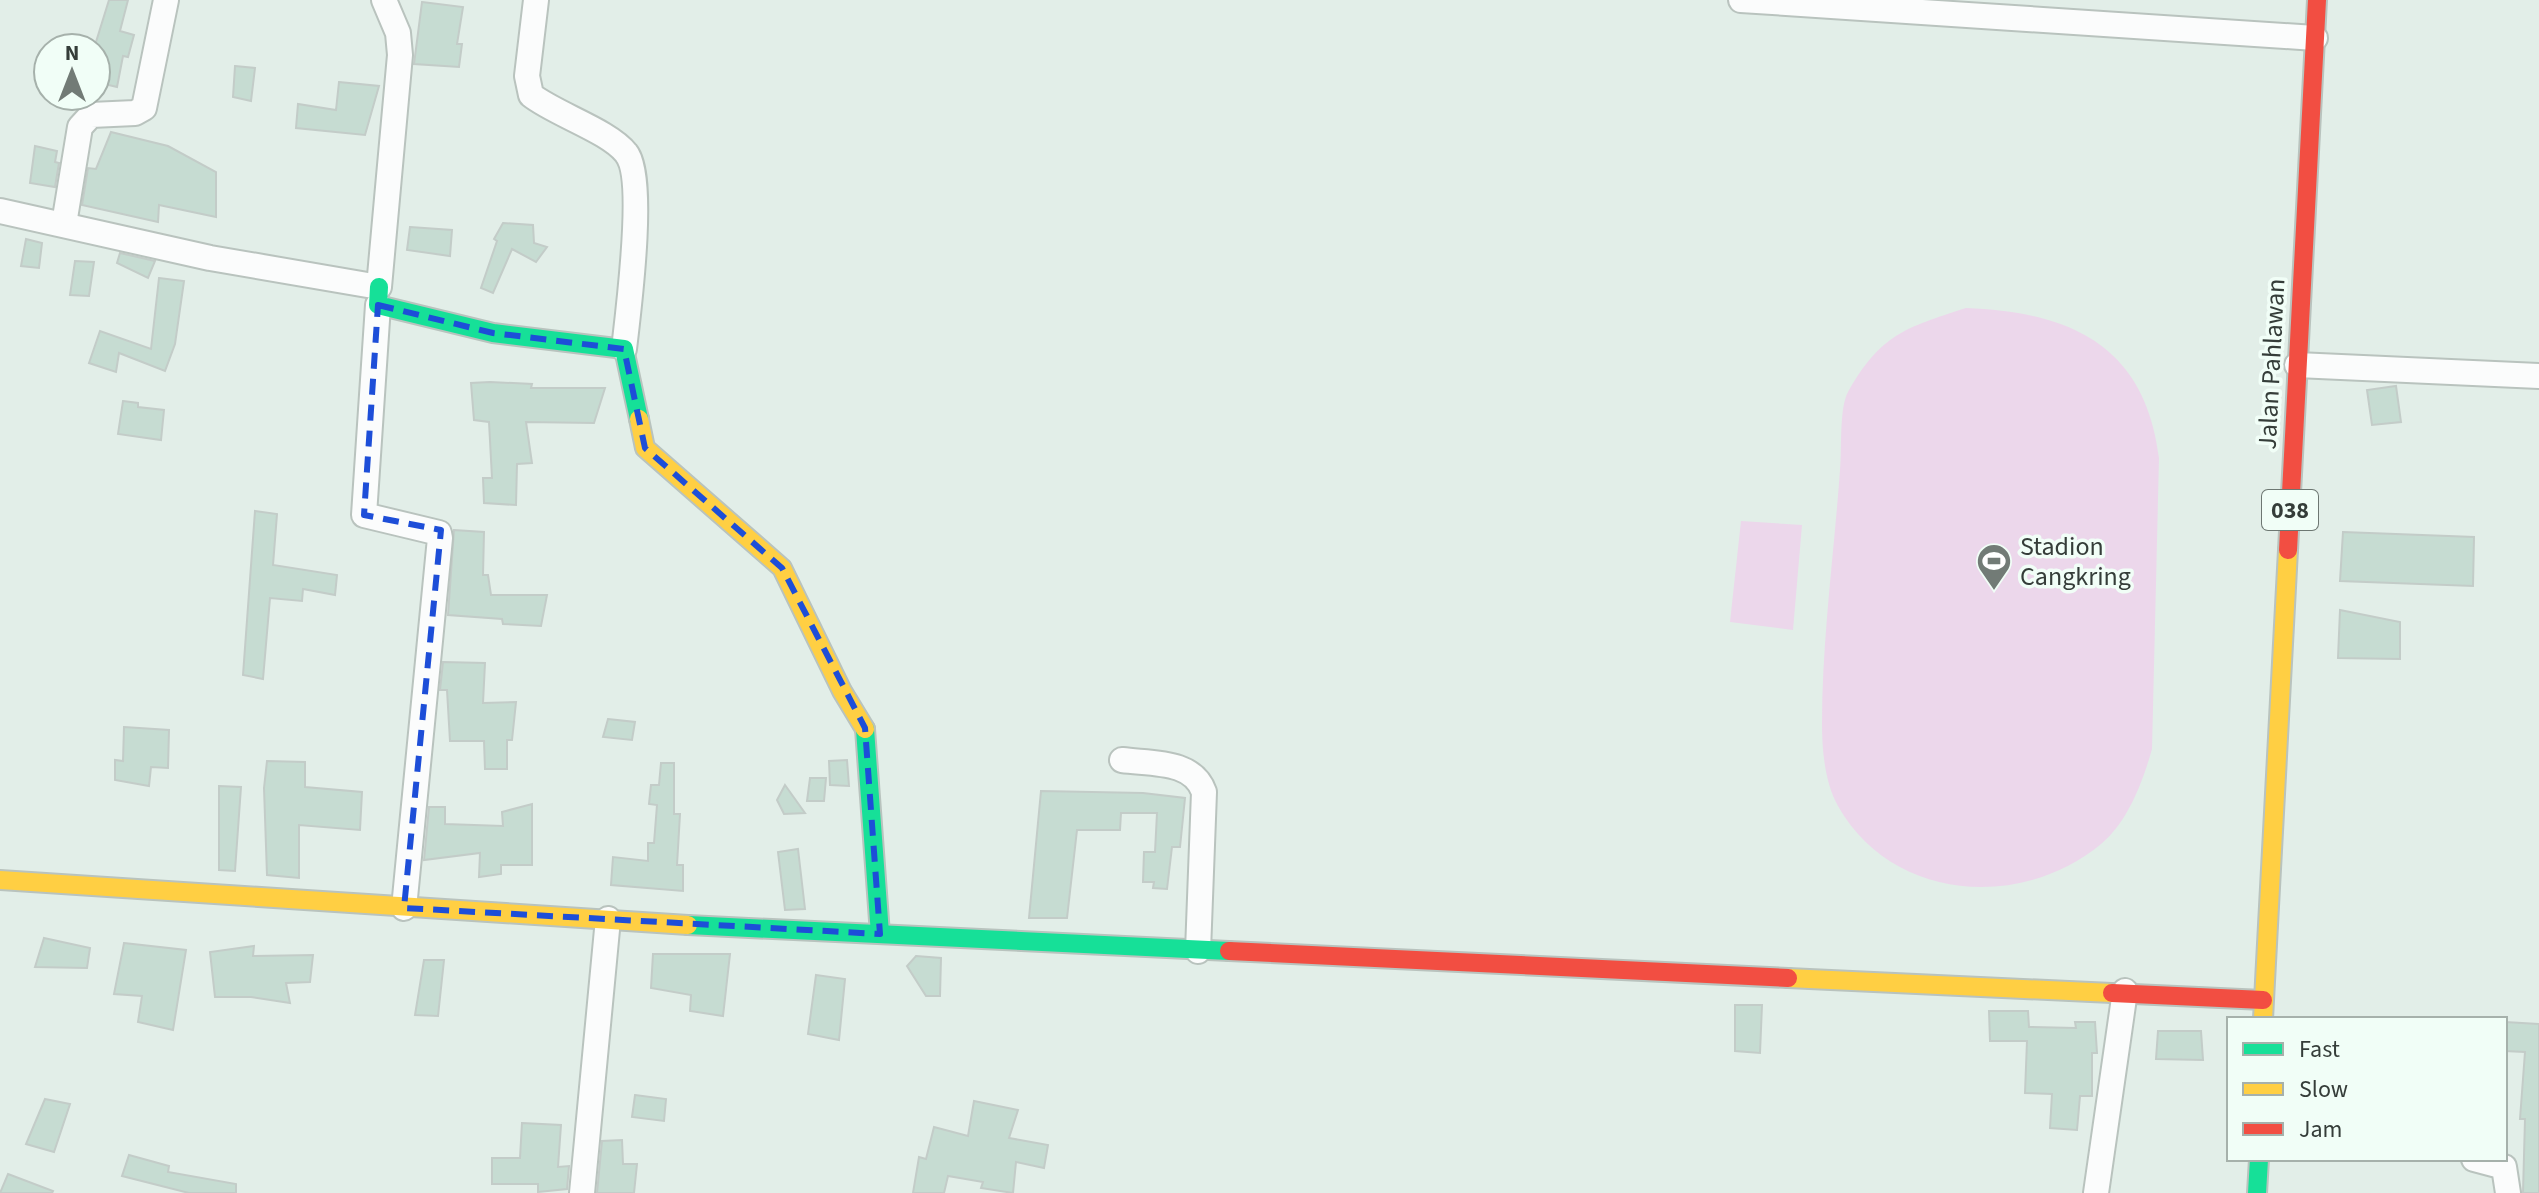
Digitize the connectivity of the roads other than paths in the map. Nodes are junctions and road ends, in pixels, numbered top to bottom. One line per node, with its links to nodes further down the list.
1 (166, 0): 8 (street)
2 (384, 0): 9 (street)
3 (536, 0): 10 (street)
4 (1741, 0): 6 (street)
5 (2317, 0): 6 (street, Jalan Pahlawan / 038)
6 (2315, 38): 11 (street, Jalan Pahlawan / 038)
7 (0, 211): 8 (street)
8 (64, 224): 9 (street)
9 (378, 296): 10 (street); 15 (street)
10 (624, 349): 17 (street)
11 (2297, 365): 12 (street); 20 (street, Jalan Pahlawan / 038)
12 (2539, 376)
13 (1122, 760): 18 (street)
14 (0, 880): 15 (street)
15 (404, 908): 16 (street)
16 (608, 919): 17 (street); 23 (street)
17 (880, 934): 18 (street)
18 (1198, 951): 19 (street)
19 (2125, 991): 20 (street); 24 (street)
20 (2263, 1010)
21 (2259, 1161): 25 (street)
22 (2482, 1161): 26 (street)
23 (582, 1193)
24 (2096, 1193)
25 (2257, 1193)
26 (2508, 1193)

